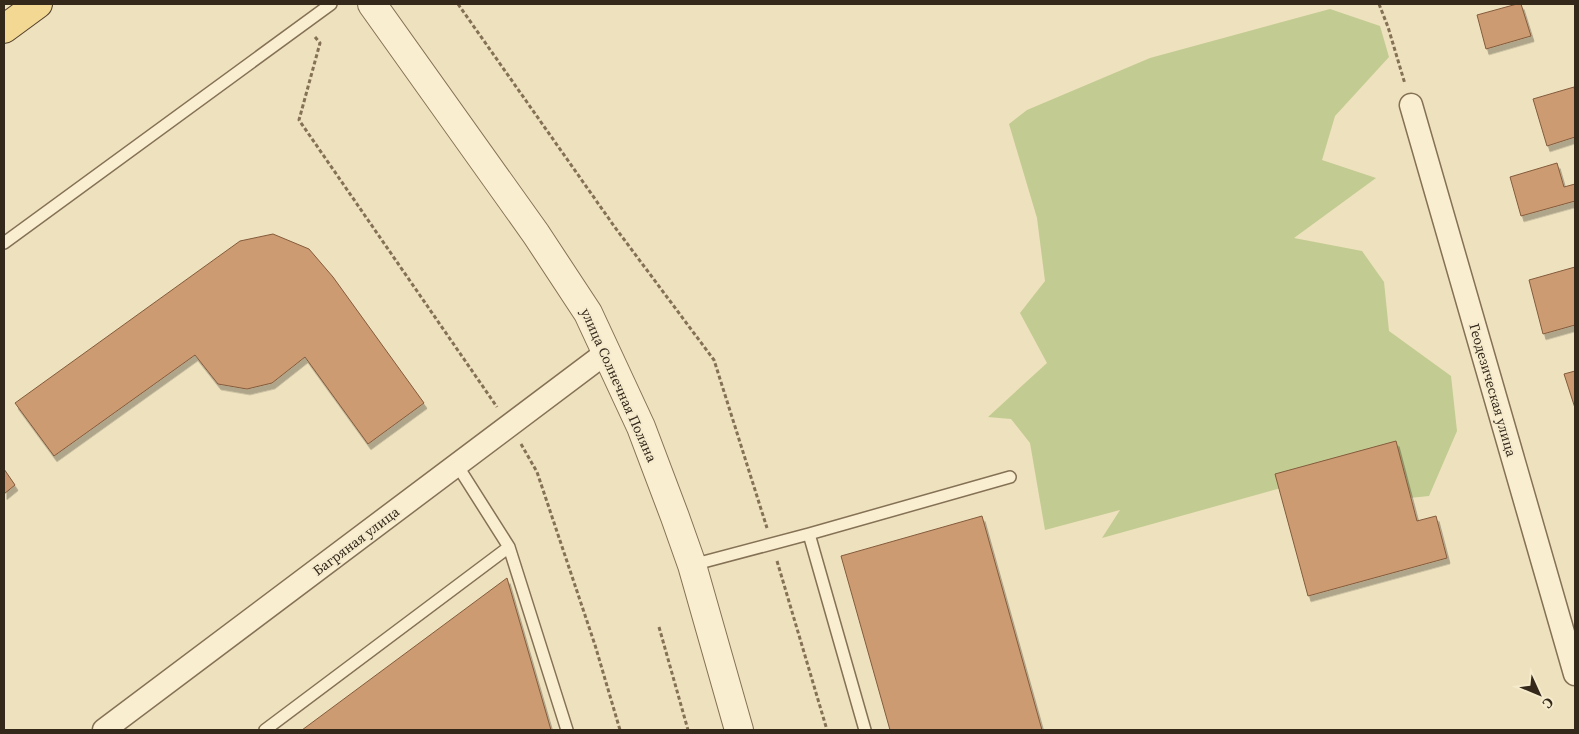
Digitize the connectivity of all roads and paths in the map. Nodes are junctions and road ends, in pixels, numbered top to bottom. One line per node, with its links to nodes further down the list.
1 (38, 4): 7 (main road)
2 (331, 4): 6 (lane)
3 (372, 4): 10 (street, улица Солнечная Поляна)
4 (458, 4): 15 (path)
5 (1379, 4): 8 (path)
6 (306, 22): 9 (lane); 11 (path)
7 (4, 29)
8 (1411, 105): 19 (street, Геодезическая улица)
9 (4, 243)
10 (608, 352): 11 (street, Багряная улица); 17 (street, улица Солнечная Поляна)
11 (510, 426): 12 (street, Багряная улица); 23 (path)
12 (457, 465): 16 (lane); 20 (street, Багряная улица)
13 (1010, 476): 14 (lane)
14 (810, 534): 15 (lane); 27 (lane)
15 (772, 544): 17 (lane); 26 (path)
16 (510, 547): 21 (lane); 22 (lane)
17 (692, 566): 25 (street, улица Солнечная Поляна)
18 (659, 627): 24 (path)
19 (1575, 674)
20 (104, 730)
21 (265, 730)
22 (567, 730)
23 (620, 730)
24 (688, 730)
25 (739, 730)
26 (827, 730)
27 (865, 730)

